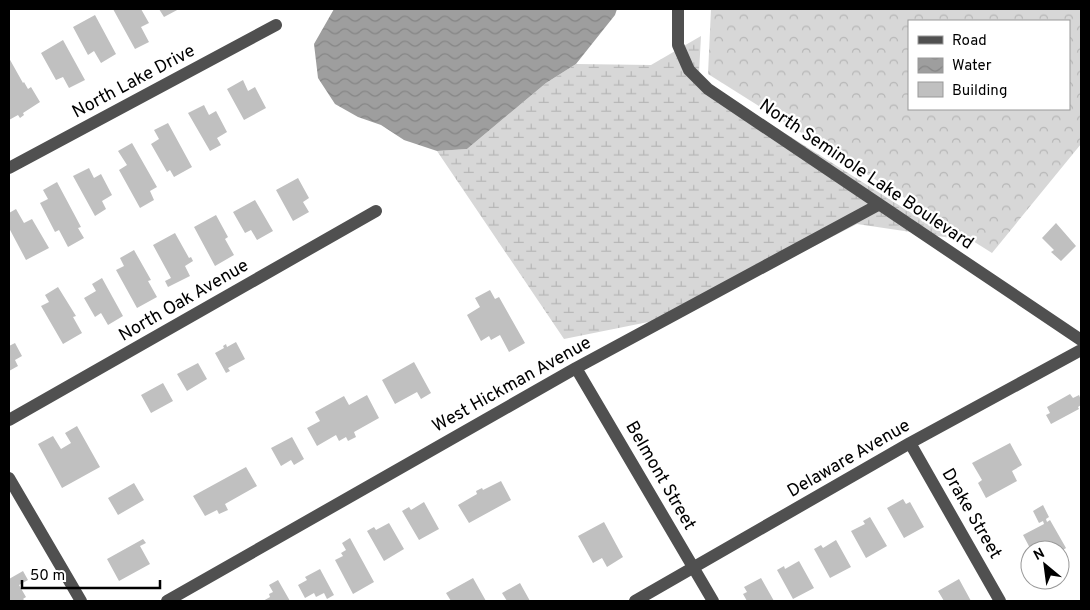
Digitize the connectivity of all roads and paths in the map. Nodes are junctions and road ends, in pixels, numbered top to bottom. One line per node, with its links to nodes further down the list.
1 (678, 9): 4 (street, North Seminole Lake Boulevard)
2 (276, 26): 3 (street, North Lake Drive)
3 (9, 168)
4 (878, 204): 6 (street, North Seminole Lake Boulevard); 8 (street, West Hickman Avenue)
5 (376, 211): 9 (street, North Oak Avenue)
6 (1081, 340)
7 (1081, 350): 10 (street, Delaware Avenue)
8 (576, 368): 12 (street, Belmont Street); 14 (street, West Hickman Avenue)
9 (9, 420)
10 (910, 443): 12 (street, Delaware Avenue); 17 (street, Drake Street)
11 (9, 478): 13 (street)
12 (694, 569): 15 (street, Delaware Avenue); 16 (street, Belmont Street)
13 (81, 601)
14 (167, 601)
15 (635, 601)
16 (713, 601)
17 (1000, 601)

